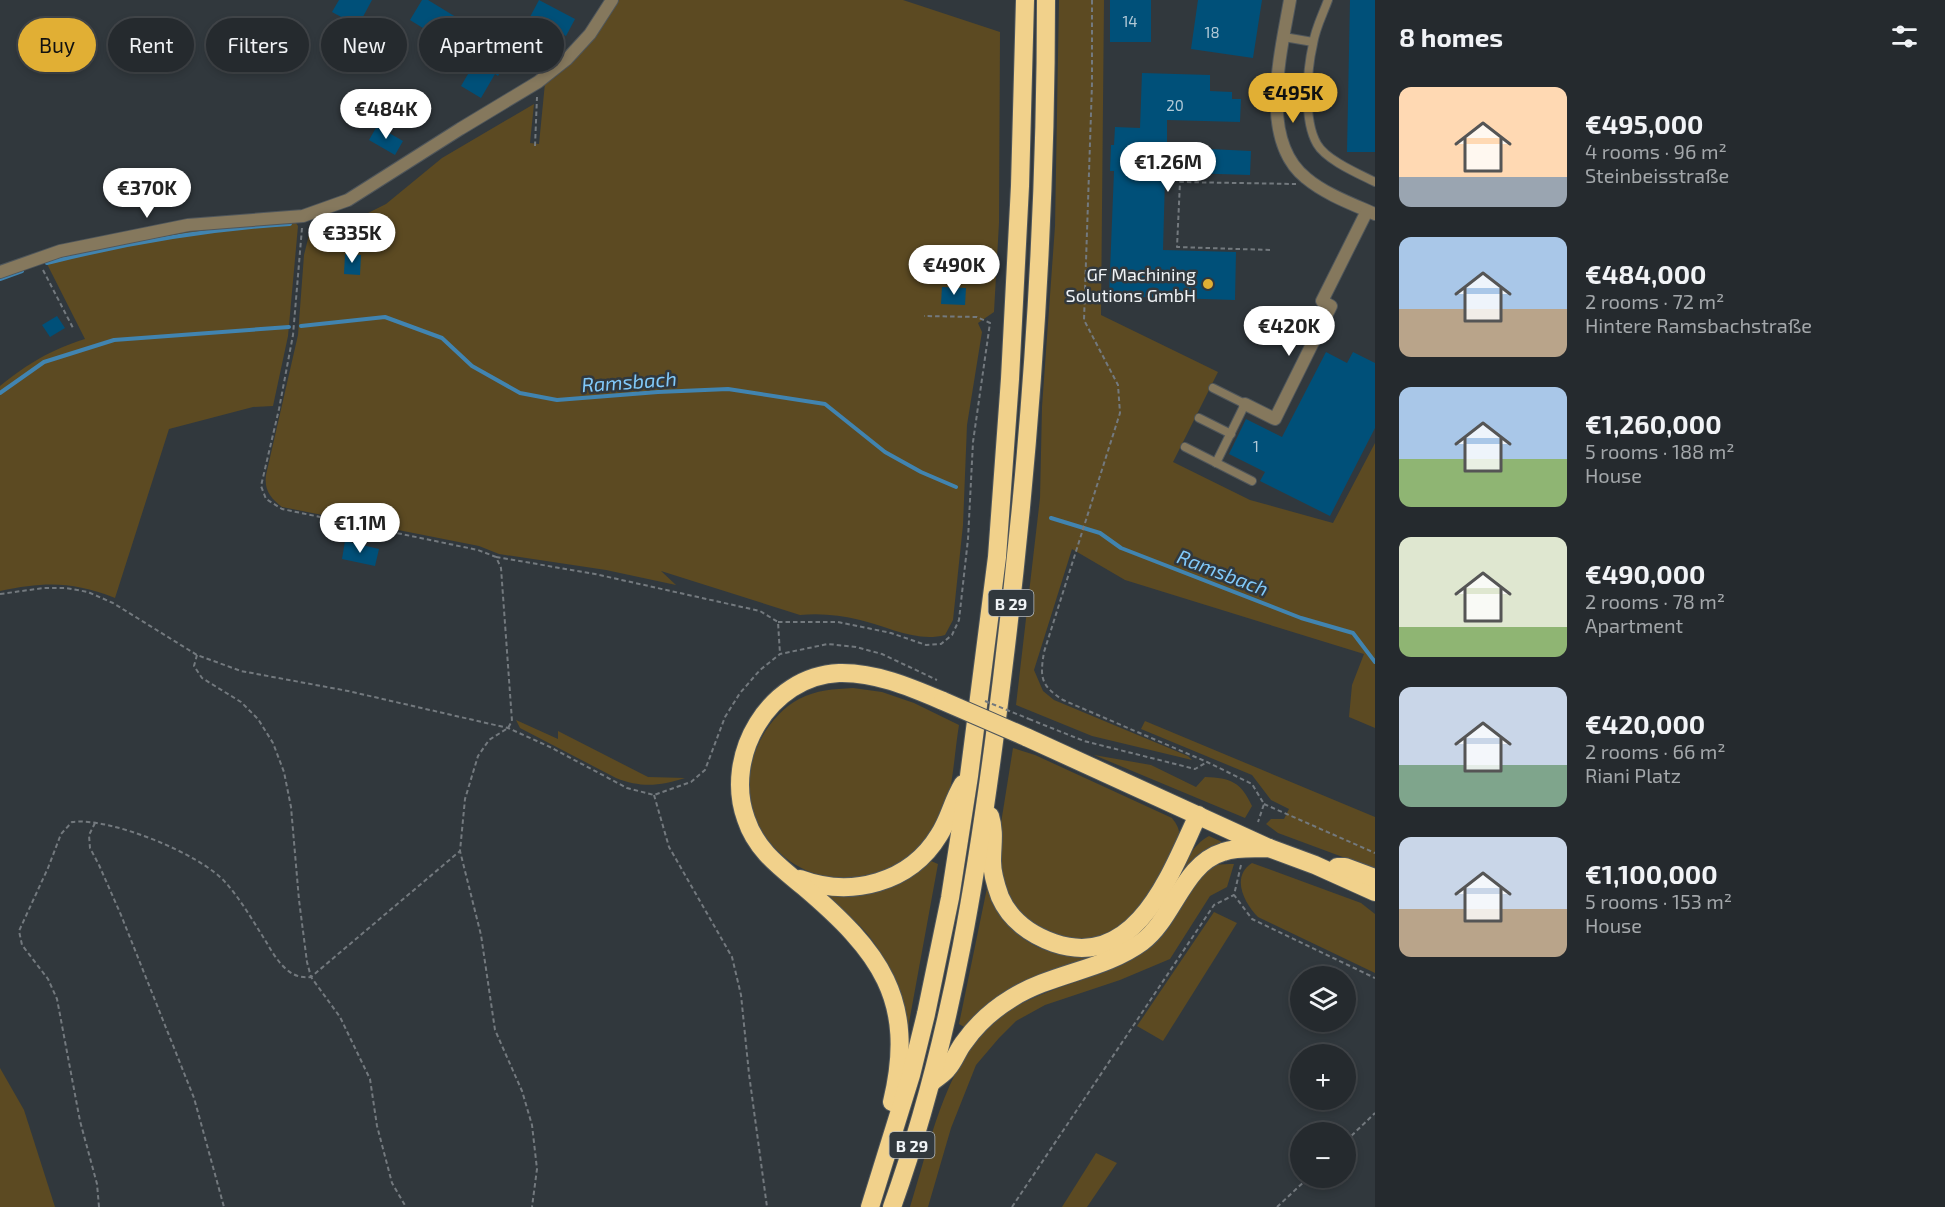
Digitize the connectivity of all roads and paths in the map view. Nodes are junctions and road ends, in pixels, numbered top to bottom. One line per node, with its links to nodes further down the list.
1 (612, 0): 9 (street)
2 (1025, 0): 38 (highway, B 29)
3 (1046, 0): 40 (highway, B 29)
4 (1092, 0): 37 (path)
5 (1290, 0): 7 (street)
6 (1328, 0): 8 (lane)
7 (1284, 37): 8 (lane); 10 (street)
8 (1313, 42): 11 (lane)
9 (538, 82): 12 (path); 16 (street)
10 (1277, 83): 11 (lane); 15 (street)
11 (1308, 88): 13 (lane)
12 (535, 146)
13 (1375, 182)
14 (1303, 184): 17 (path)
15 (1371, 212): 23 (street)
16 (303, 216): 18 (street); 29 (path)
17 (1270, 250)
18 (38, 259): 19 (street); 21 (path)
19 (0, 272)
20 (924, 316): 31 (path)
21 (73, 328)
22 (1213, 388): 23 (lane)
23 (1245, 404): 25 (lane)
24 (1199, 418): 25 (lane)
25 (1231, 434): 27 (lane)
26 (1185, 447): 27 (lane)
27 (1216, 463): 28 (lane)
28 (1252, 481)
29 (496, 557): 31 (path); 35 (path)
30 (0, 594): 33 (path)
31 (778, 622): 32 (path)
32 (780, 654)
33 (196, 655): 35 (path); 53 (path)
34 (977, 697): 36 (path, bridge)
35 (508, 728): 45 (path); 64 (path)
36 (1028, 728): 37 (path); 41 (highway); 49 (highway, bridge)
37 (1207, 762): 39 (path)
38 (969, 776): 49 (highway); 58 (highway, B 29)
39 (1264, 804): 42 (path); 46 (path)
40 (986, 805): 41 (highway); 55 (highway, B 29)
41 (1198, 815): 44 (highway)
42 (1258, 822)
43 (95, 823): 53 (path); 60 (path); 61 (path)
44 (1269, 848): 48 (highway); 55 (highway)
45 (460, 851): 53 (path); 63 (path)
46 (1375, 853)
47 (1242, 859): 52 (path)
48 (1315, 865): 50 (highway); 51 (highway)
49 (785, 872): 58 (highway)
50 (1375, 878)
51 (1375, 892)
52 (1234, 895): 54 (path); 67 (path)
53 (311, 977): 62 (path)
54 (1375, 978)
55 (930, 1083): 66 (highway, B 29)
56 (1375, 1113): 57 (path)
57 (1356, 1131)
58 (886, 1159): 65 (highway, B 29)
59 (1297, 1188): 68 (path)
60 (99, 1207)
61 (224, 1207)
62 (406, 1207)
63 (532, 1207)
64 (767, 1207)
65 (870, 1207)
66 (892, 1207)
67 (1012, 1207)
68 (1277, 1207)

